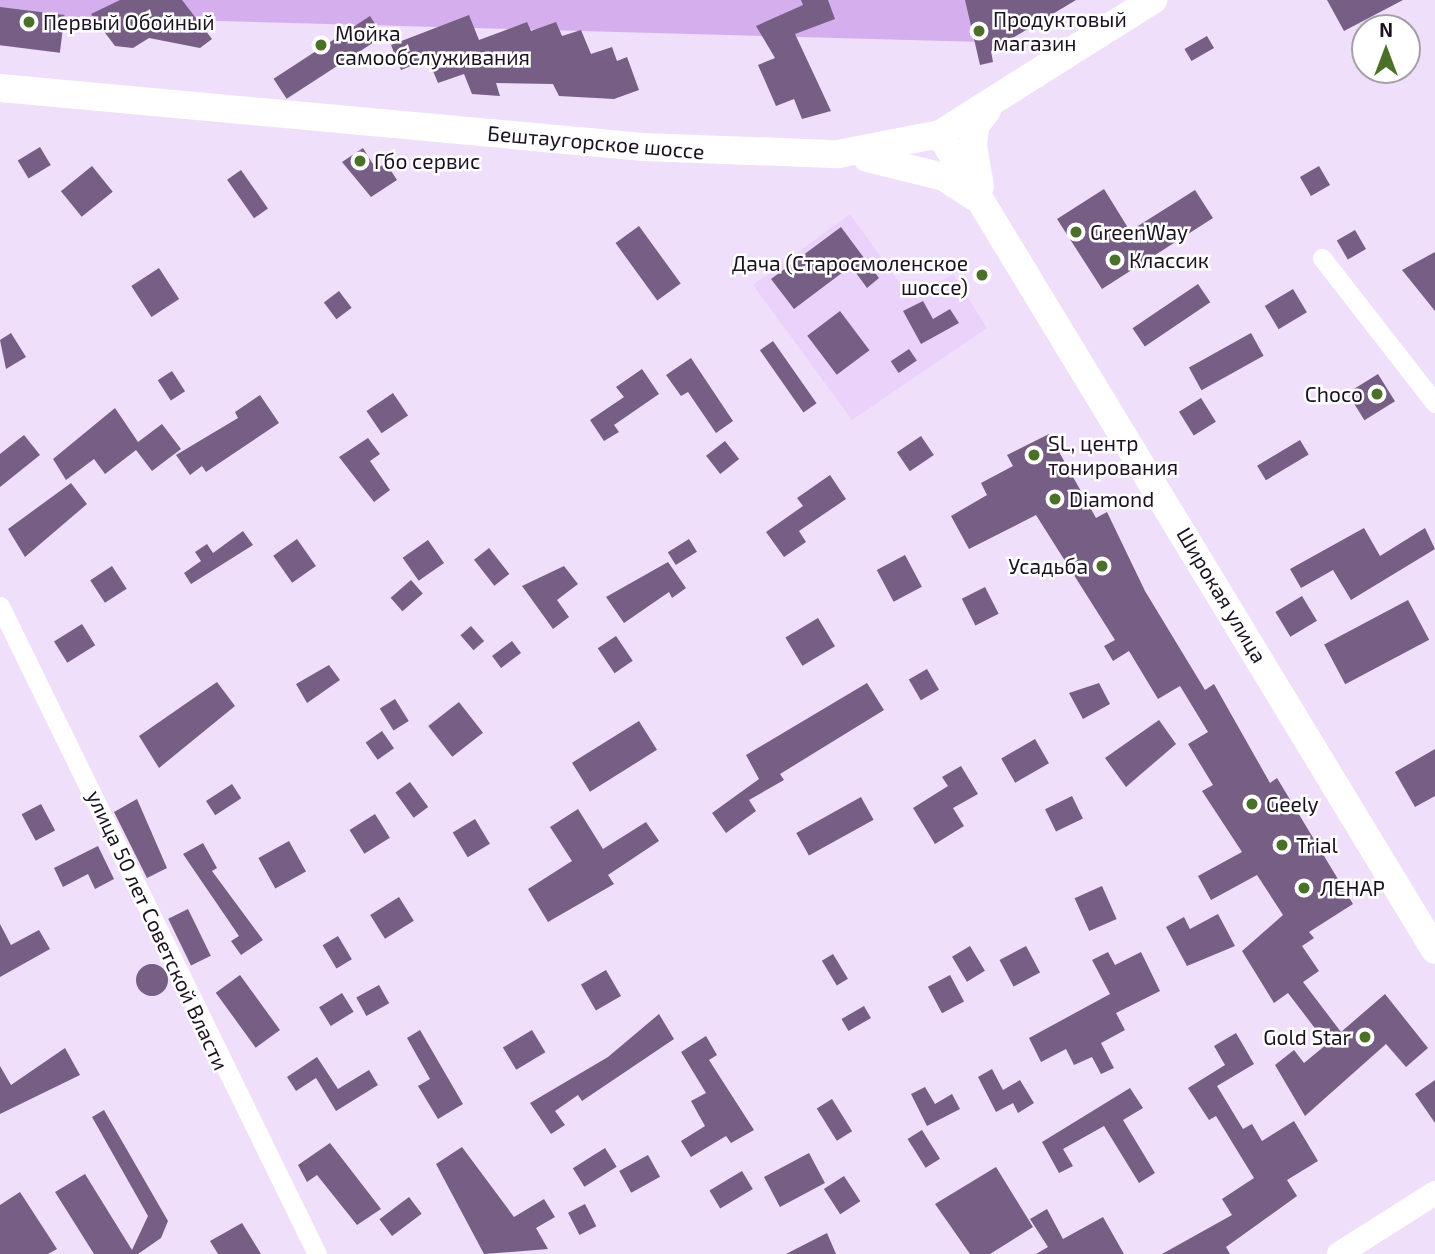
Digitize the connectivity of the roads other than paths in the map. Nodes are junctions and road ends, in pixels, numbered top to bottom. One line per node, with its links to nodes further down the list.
1 (1153, 0): 3 (main road, Бештаугорское шоссе)
2 (0, 88): 5 (main road, Бештаугорское шоссе)
3 (987, 110): 4 (main road, Бештаугорское шоссе); 6 (main road)
4 (940, 135): 5 (main road, Бештаугорское шоссе); 6 (main road, Широкая улица)
5 (838, 154): 6 (main road)
6 (985, 206): 10 (main road, Широкая улица)
7 (1322, 258): 8 (street)
8 (1435, 403)
9 (0, 606): 12 (street, улица 50 лет Советской Власти)
10 (1435, 950)
11 (1435, 1193): 13 (street)
12 (317, 1254)
13 (1339, 1254)

